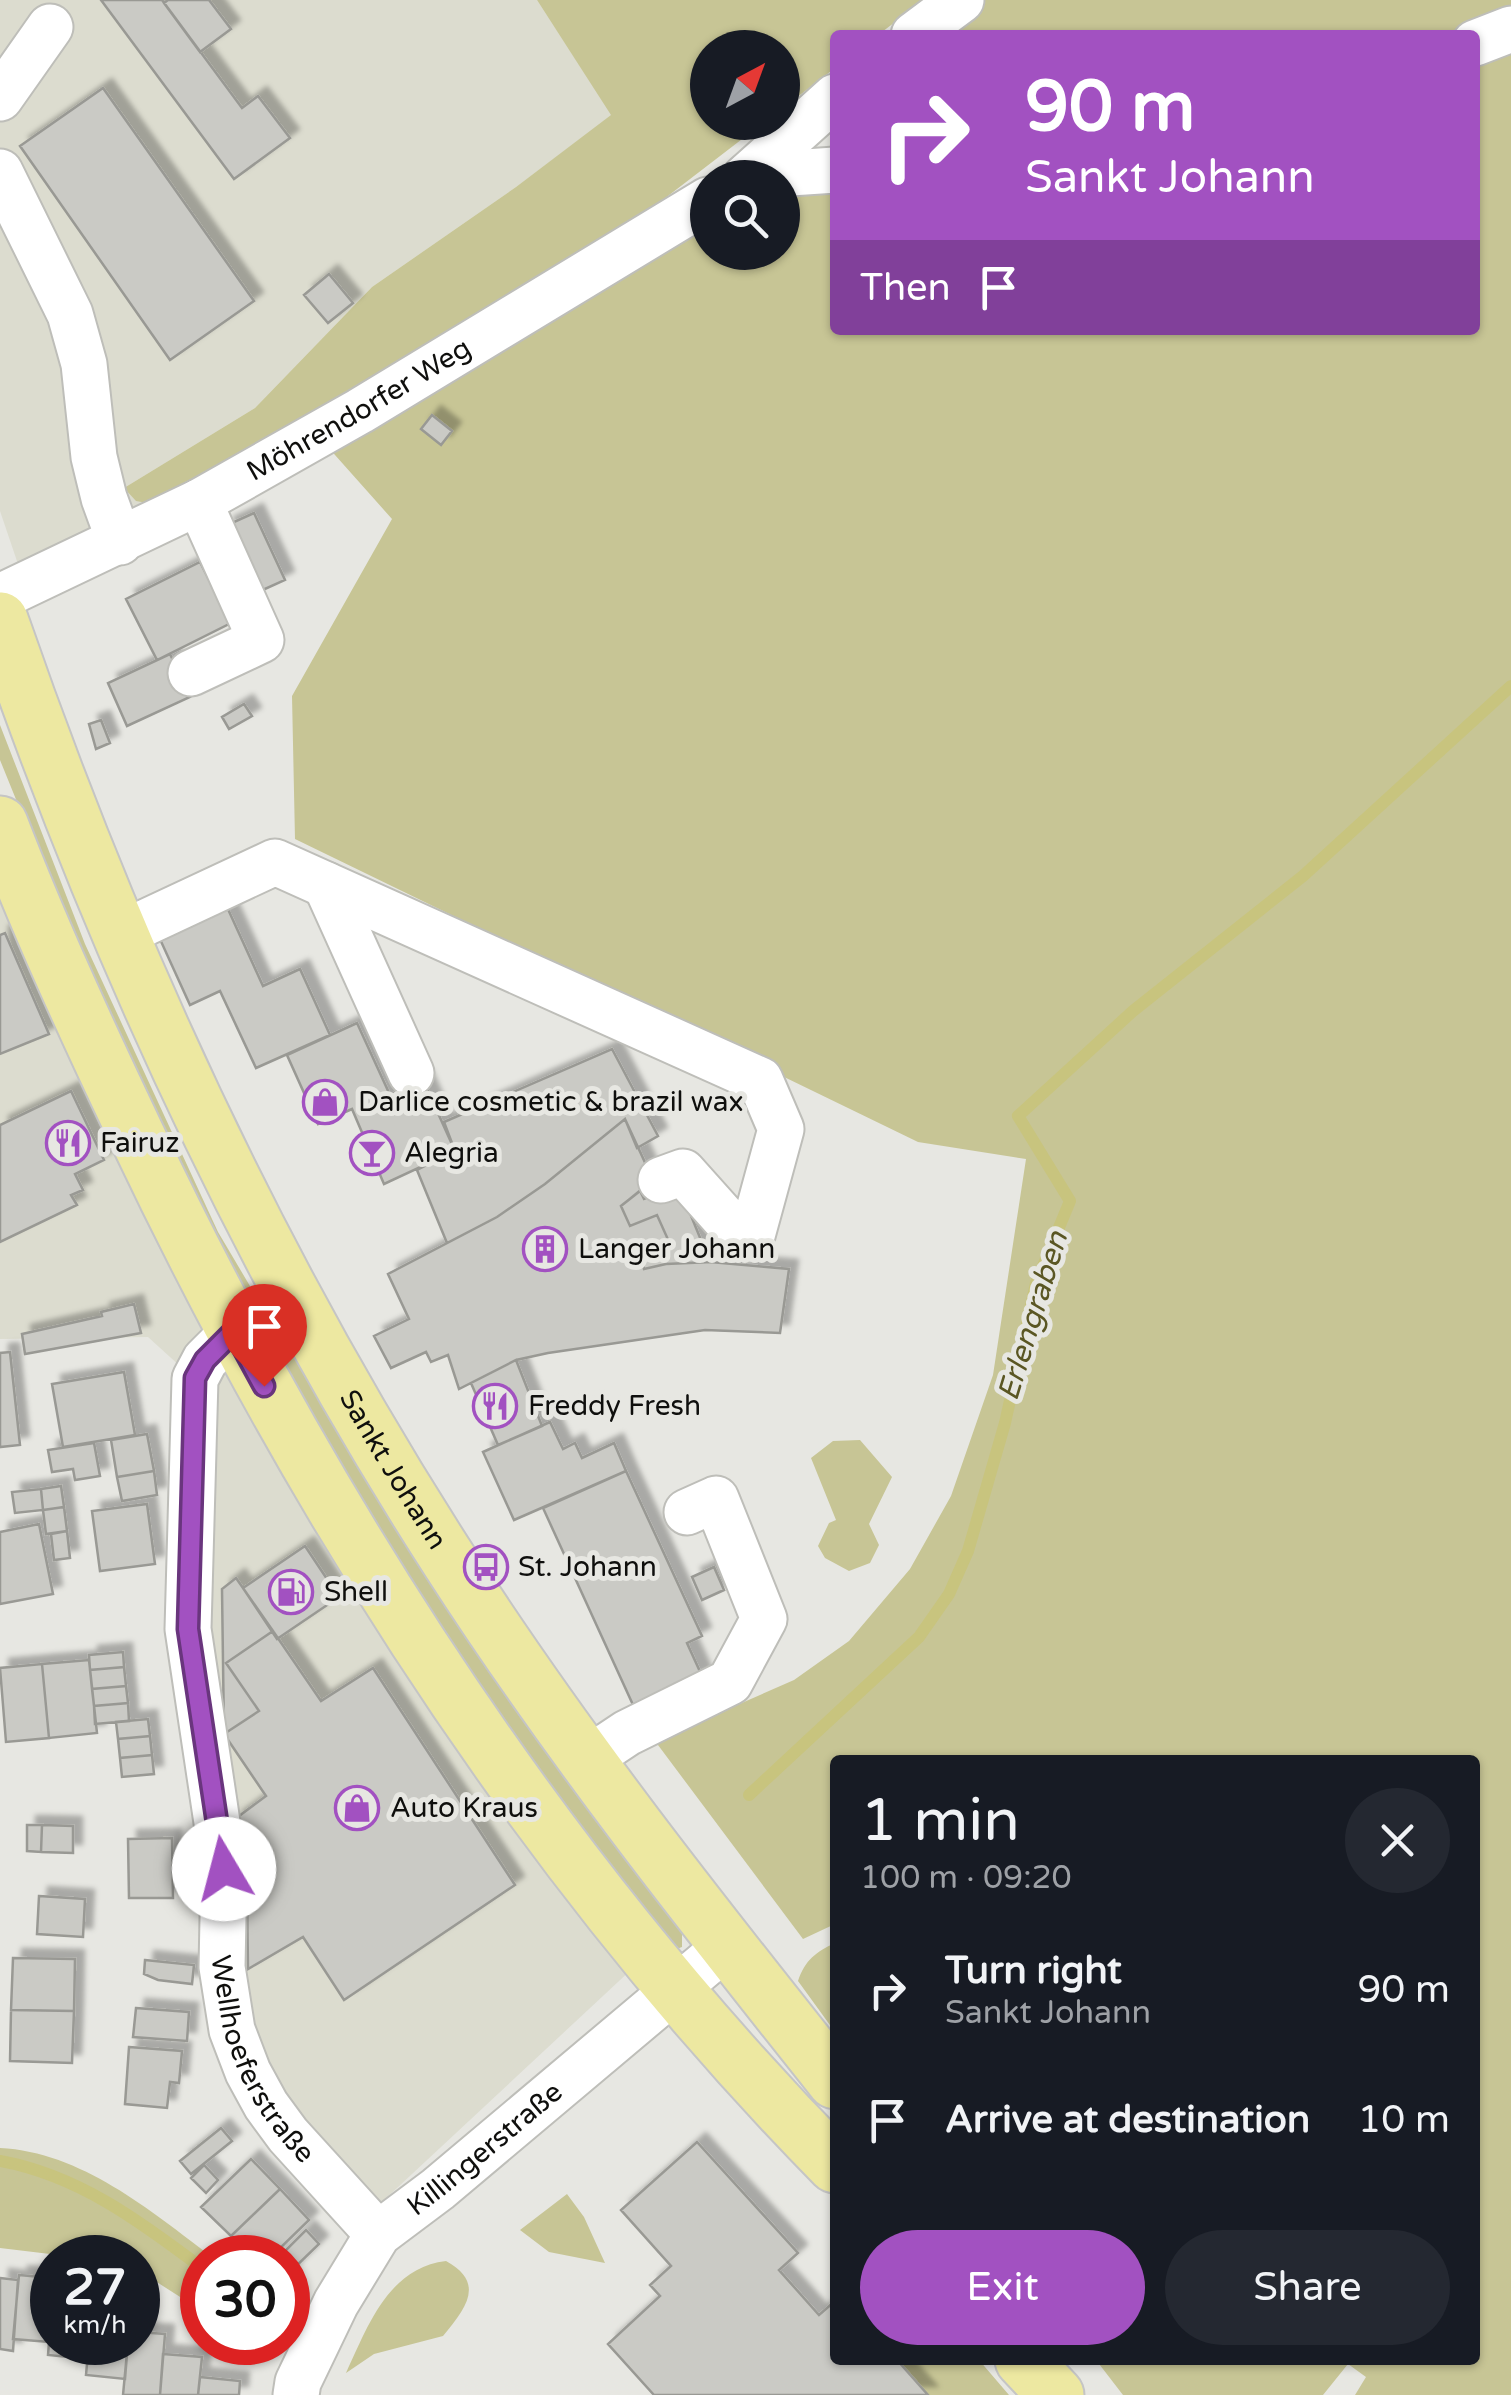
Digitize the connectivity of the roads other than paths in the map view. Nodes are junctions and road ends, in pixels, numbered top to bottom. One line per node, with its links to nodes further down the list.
1 (961, 0): 4 (street)
2 (50, 27): 6 (street)
3 (1511, 29): 5 (street)
4 (921, 30)
5 (1480, 42)
6 (0, 98)
7 (830, 101): 8 (street)
8 (764, 160)
9 (830, 170): 11 (street)
10 (0, 172): 14 (street)
11 (800, 172)
12 (690, 211): 13 (street, Möhrendorfer Weg)
13 (198, 502): 14 (street, Möhrendorfer Weg); 17 (street)
14 (120, 542): 15 (street, Möhrendorfer Weg)
15 (0, 596)
16 (0, 620): 21 (main road, Sankt Johann)
17 (192, 673)
18 (0, 824): 20 (main road)
19 (326, 885): 21 (street); 22 (street); 23 (street)
20 (13, 894): 24 (main road)
21 (121, 934): 26 (main road, Sankt Johann)
22 (411, 1073)
23 (661, 1180)
24 (234, 1331): 28 (main road); 31 (street, Wellhoeferstraße)
25 (687, 1512): 26 (street)
26 (585, 1761): 27 (main road, Sankt Johann)
27 (728, 1945): 28 (street, Killingerstraße); 29 (main road, Sankt Johann)
28 (675, 1990): 30 (main road); 31 (street, Killingerstraße)
29 (830, 2075)
30 (830, 2160)
31 (378, 2234): 34 (street, Killingerstraße)
32 (1027, 2365): 35 (main road)
33 (1058, 2365): 36 (main road)
34 (296, 2395)
35 (1056, 2395)
36 (1080, 2395)

